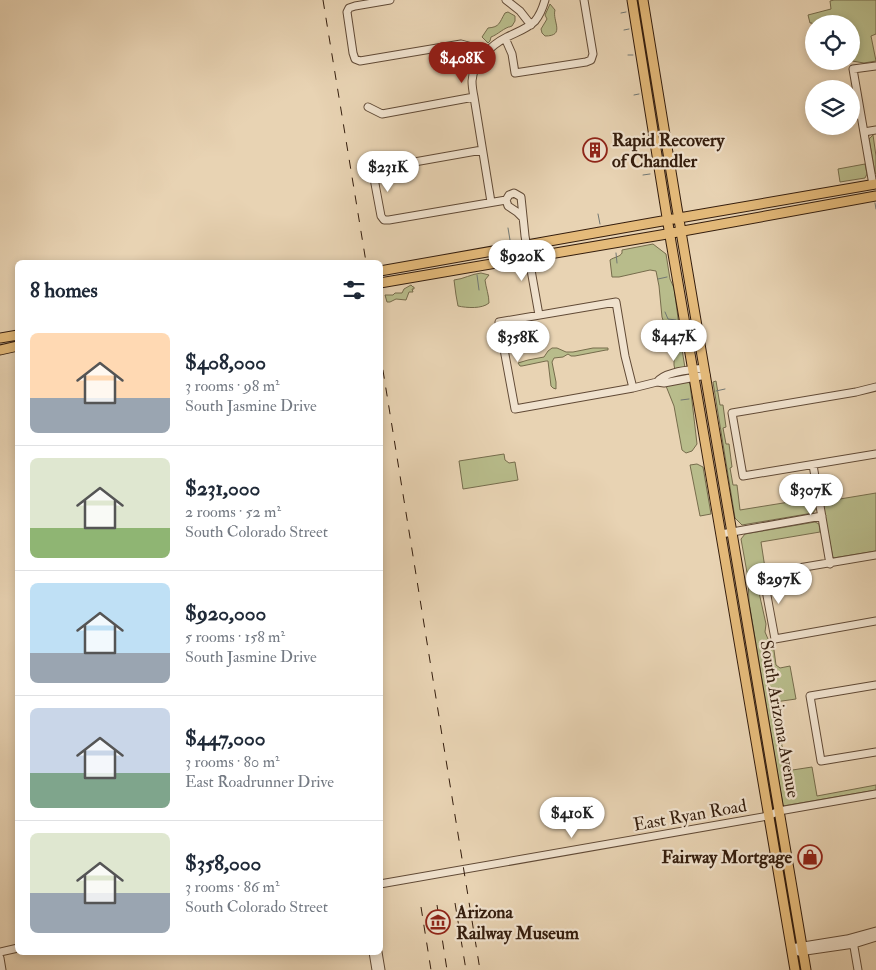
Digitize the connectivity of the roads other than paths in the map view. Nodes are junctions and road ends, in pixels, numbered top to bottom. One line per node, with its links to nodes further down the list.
1 (390, 0): 9 (street)
2 (506, 0): 7 (street)
3 (545, 0): 7 (street)
4 (584, 0): 8 (street)
5 (632, 0): 12 (main road, South Arizona Avenue)
6 (643, 0): 11 (main road, South Arizona Avenue)
7 (531, 25): 8 (street)
8 (505, 38): 9 (street)
9 (483, 56): 13 (street)
10 (876, 66): 16 (street)
11 (656, 78): 12 (main road); 23 (main road, South Arizona Avenue)
12 (645, 80): 24 (main road, South Arizona Avenue)
13 (474, 97): 14 (street); 17 (street)
14 (368, 108)
15 (876, 130): 16 (street)
16 (864, 132): 18 (street)
17 (482, 150): 21 (street); 21 (street)
18 (874, 185): 23 (main road)
19 (876, 196): 25 (main road)
20 (506, 200): 21 (street); 22 (street); 22 (street)
21 (491, 202)
22 (523, 218): 27 (street)
23 (679, 218): 24 (main road); 25 (main road, South Arizona Avenue)
24 (668, 220): 26 (main road, South Arizona Avenue); 27 (main road)
25 (681, 232): 26 (main road); 36 (main road, South Arizona Avenue)
26 (670, 234): 28 (main road); 37 (main road, South Arizona Avenue)
27 (527, 246): 28 (street); 29 (main road)
28 (529, 257): 30 (main road); 31 (street)
29 (383, 270)
30 (383, 282)
31 (539, 315): 39 (street); 39 (street)
32 (15, 336): 33 (main road)
33 (0, 338)
34 (15, 347): 35 (main road)
35 (0, 350)
36 (705, 372): 37 (street); 43 (main road, South Arizona Avenue)
37 (694, 374): 39 (street); 44 (main road, South Arizona Avenue)
38 (876, 387): 41 (street)
39 (633, 388)
40 (876, 454): 41 (street)
41 (813, 465): 42 (street)
42 (822, 516): 43 (street); 46 (street)
43 (732, 532): 44 (street); 51 (main road, South Arizona Avenue)
44 (721, 534): 52 (main road, South Arizona Avenue)
45 (876, 555): 46 (street)
46 (830, 564): 47 (street)
47 (876, 621)
48 (876, 685): 49 (street)
49 (876, 752)
50 (876, 794): 51 (street, East Ryan Road)
51 (779, 811): 52 (street, East Ryan Road); 58 (main road, South Arizona Avenue)
52 (768, 816): 53 (street, East Ryan Road); 59 (main road, South Arizona Avenue)
53 (383, 883)
54 (876, 932): 56 (street)
55 (876, 938): 56 (street)
56 (853, 941): 58 (street); 69 (street)
57 (15, 949): 60 (street)
58 (802, 949): 59 (street); 68 (main road, South Arizona Avenue)
59 (791, 951): 67 (main road, South Arizona Avenue)
60 (0, 952)
61 (374, 955): 65 (street)
62 (378, 955): 66 (street)
63 (0, 958): 64 (street)
64 (2, 970)
65 (376, 970)
66 (381, 970)
67 (795, 970)
68 (806, 970)
69 (858, 970)

